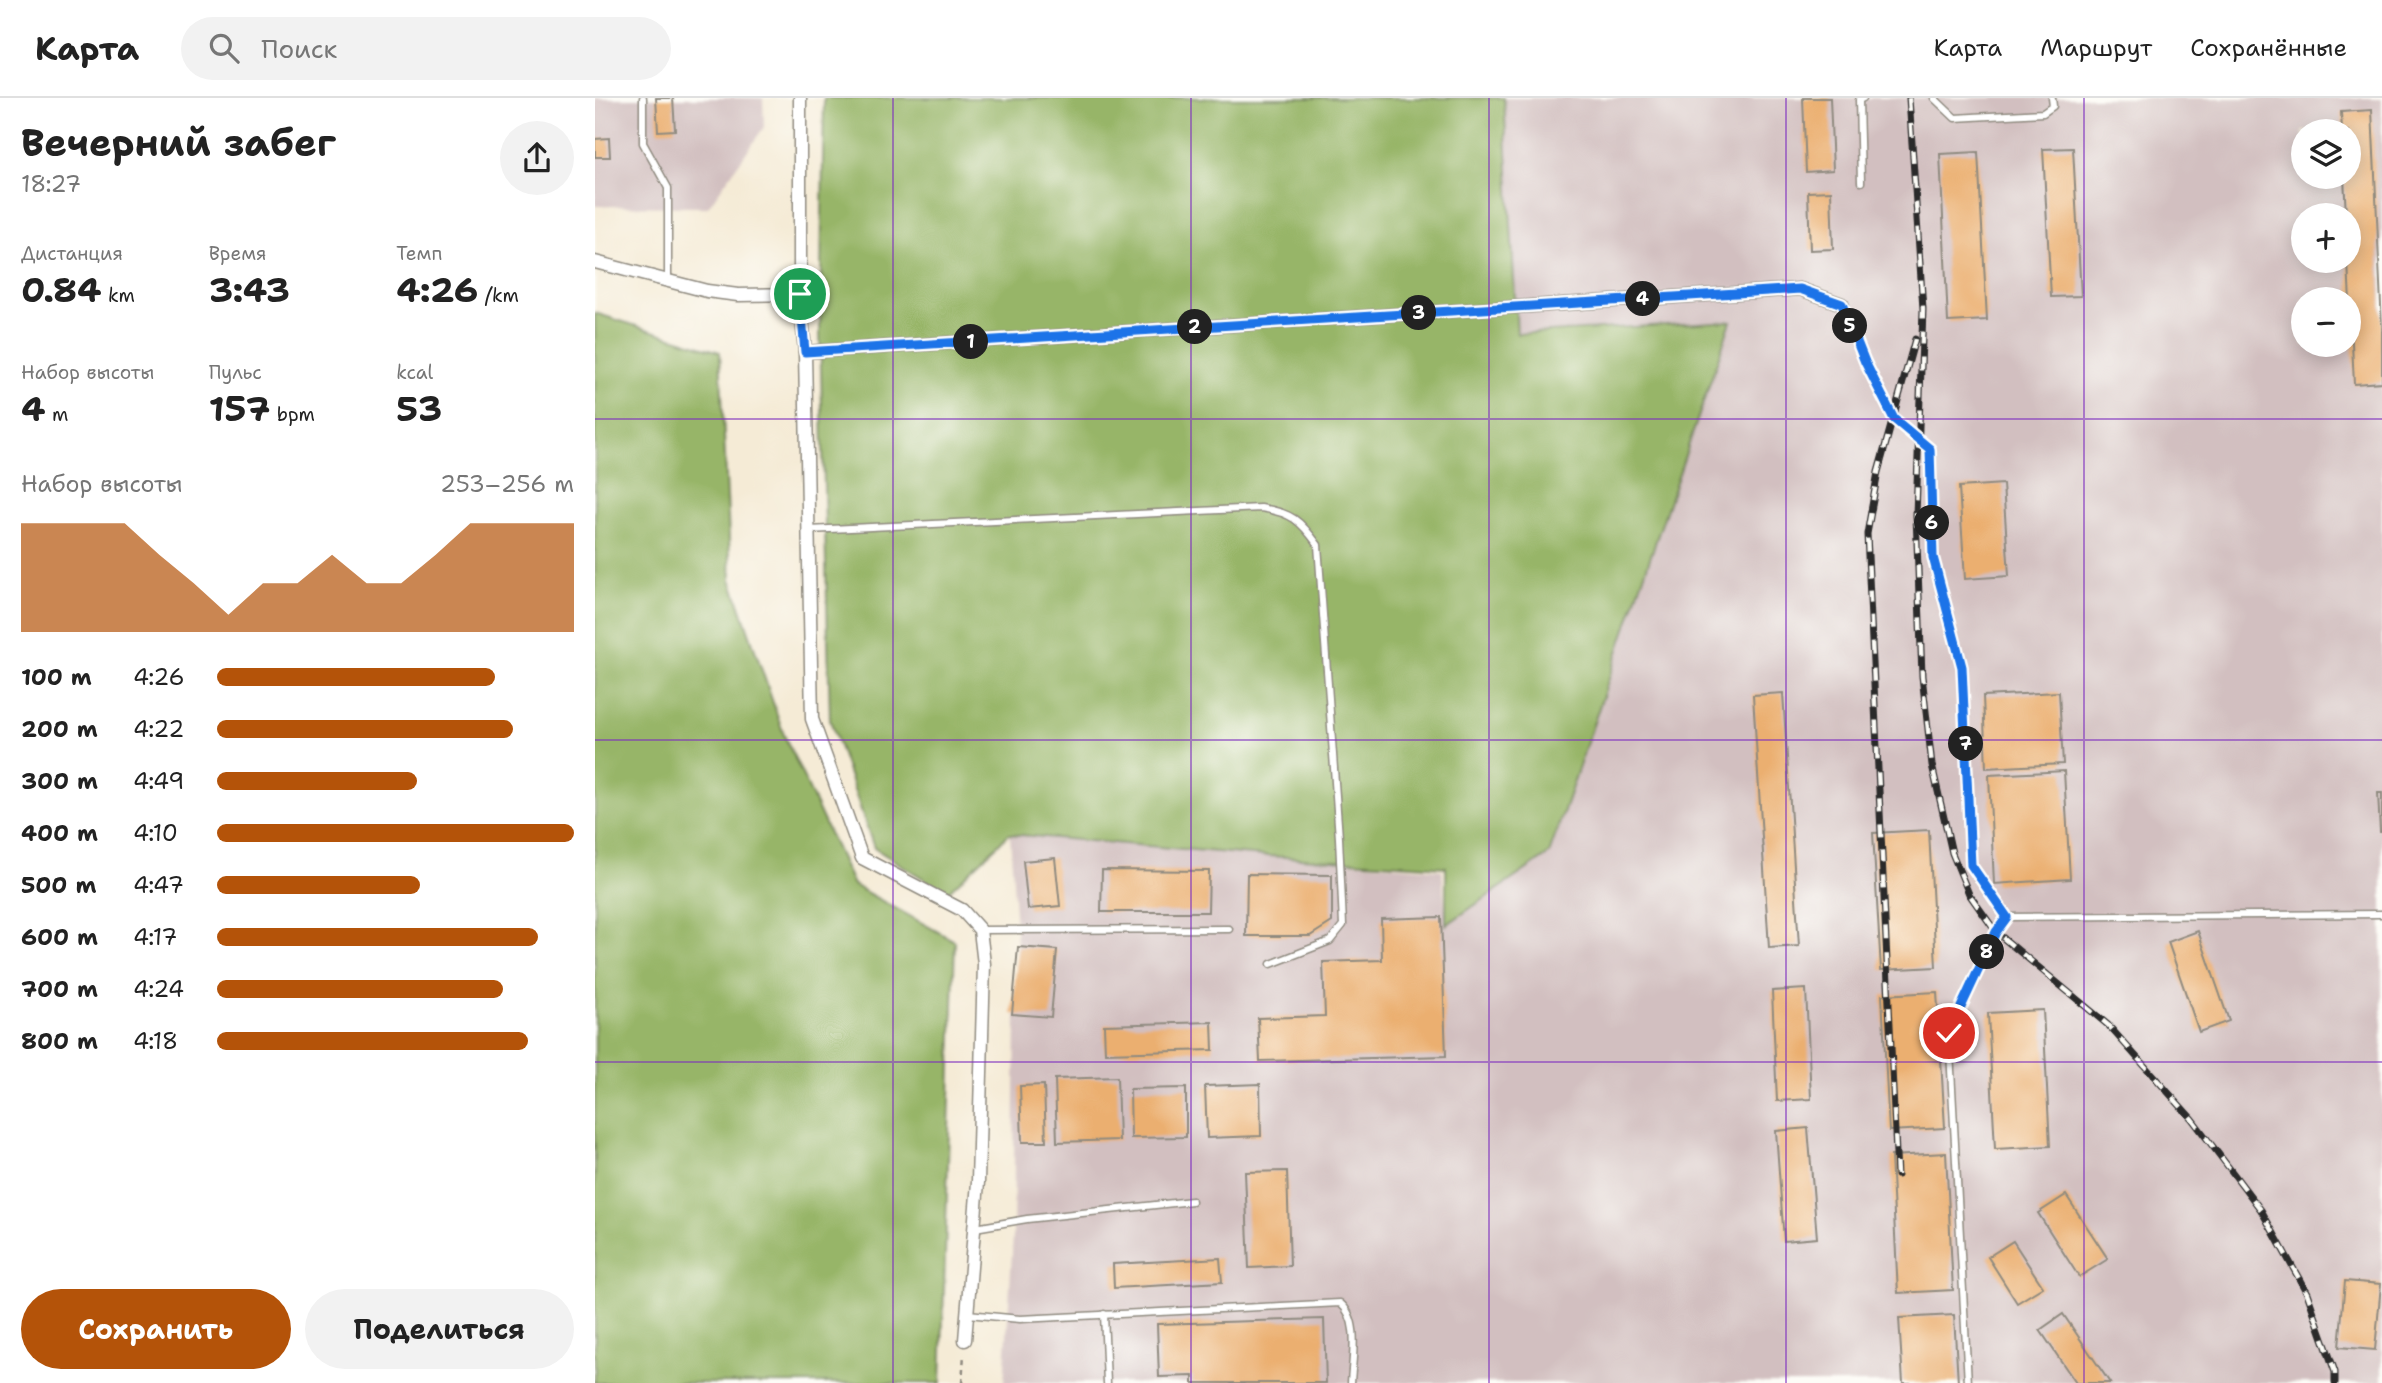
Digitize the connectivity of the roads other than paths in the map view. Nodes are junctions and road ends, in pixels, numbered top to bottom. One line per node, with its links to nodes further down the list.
1 (643, 98): 8 (lane)
2 (800, 98): 9 (street)
3 (1863, 98): 6 (lane)
4 (1934, 98): 5 (lane)
5 (2052, 98)
6 (1861, 182)
7 (595, 262): 8 (street)
8 (669, 280): 9 (street)
9 (800, 294): 11 (street)
10 (1842, 304): 11 (street); 14 (lane)
11 (805, 352): 12 (street)
12 (809, 530): 16 (street); 17 (lane)
13 (2382, 914): 14 (lane)
14 (2007, 917): 25 (lane)
15 (1229, 929): 16 (lane)
16 (981, 930): 19 (street)
17 (1271, 964)
18 (1192, 1201): 19 (lane)
19 (974, 1228): 20 (street)
20 (968, 1314): 21 (lane); 22 (street)
21 (1104, 1314): 23 (lane); 24 (lane)
22 (965, 1340)
23 (1107, 1383)
24 (1352, 1383)
25 (1968, 1383)

